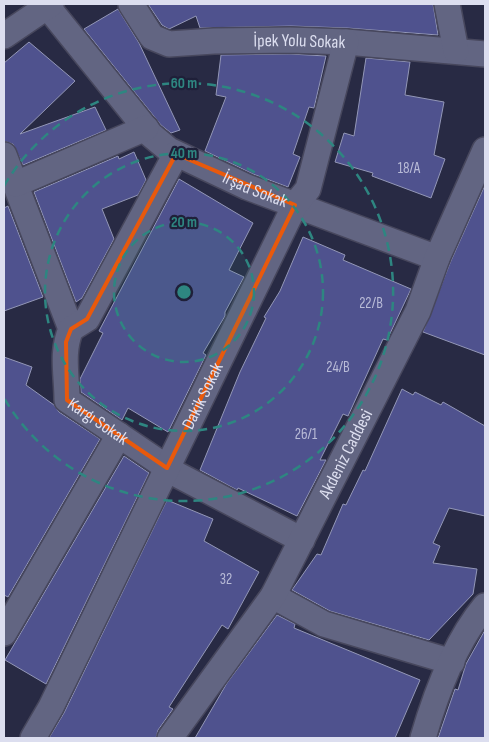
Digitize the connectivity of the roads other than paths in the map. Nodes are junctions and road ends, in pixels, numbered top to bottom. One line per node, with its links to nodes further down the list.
1 (131, 4): 5 (street, İpek Yolu Sokak)
2 (446, 4): 6 (street)
3 (49, 5): 4 (street); 8 (street, İrşad Sokak)
4 (4, 36)
5 (346, 42): 6 (street, İpek Yolu Sokak); 13 (street, Dakik Sokak)
6 (456, 51): 7 (street, İpek Yolu Sokak)
7 (485, 54)
8 (146, 128): 10 (street, İrşad Sokak); 12 (street)
9 (485, 150): 14 (street, Akdeniz Caddesi)
10 (176, 154): 13 (street, İrşad Sokak); 15 (street)
11 (4, 155): 12 (street)
12 (16, 184): 15 (street)
13 (295, 205): 14 (street, İrşad Sokak); 17 (street, Dakik Sokak)
14 (437, 258): 18 (street, Akdeniz Caddesi)
15 (72, 329): 16 (street, Kargı Sokak)
16 (119, 435): 17 (street, Kargı Sokak); 21 (street)
17 (168, 468): 18 (street, Kargı Sokak); 23 (street, Dakik Sokak)
18 (302, 540): 19 (street, Akdeniz Caddesi)
19 (273, 596): 22 (street); 24 (street, Akdeniz Caddesi)
20 (485, 606): 22 (street)
21 (4, 633)
22 (452, 662): 25 (street)
23 (33, 738)
24 (170, 738)
25 (423, 738)

